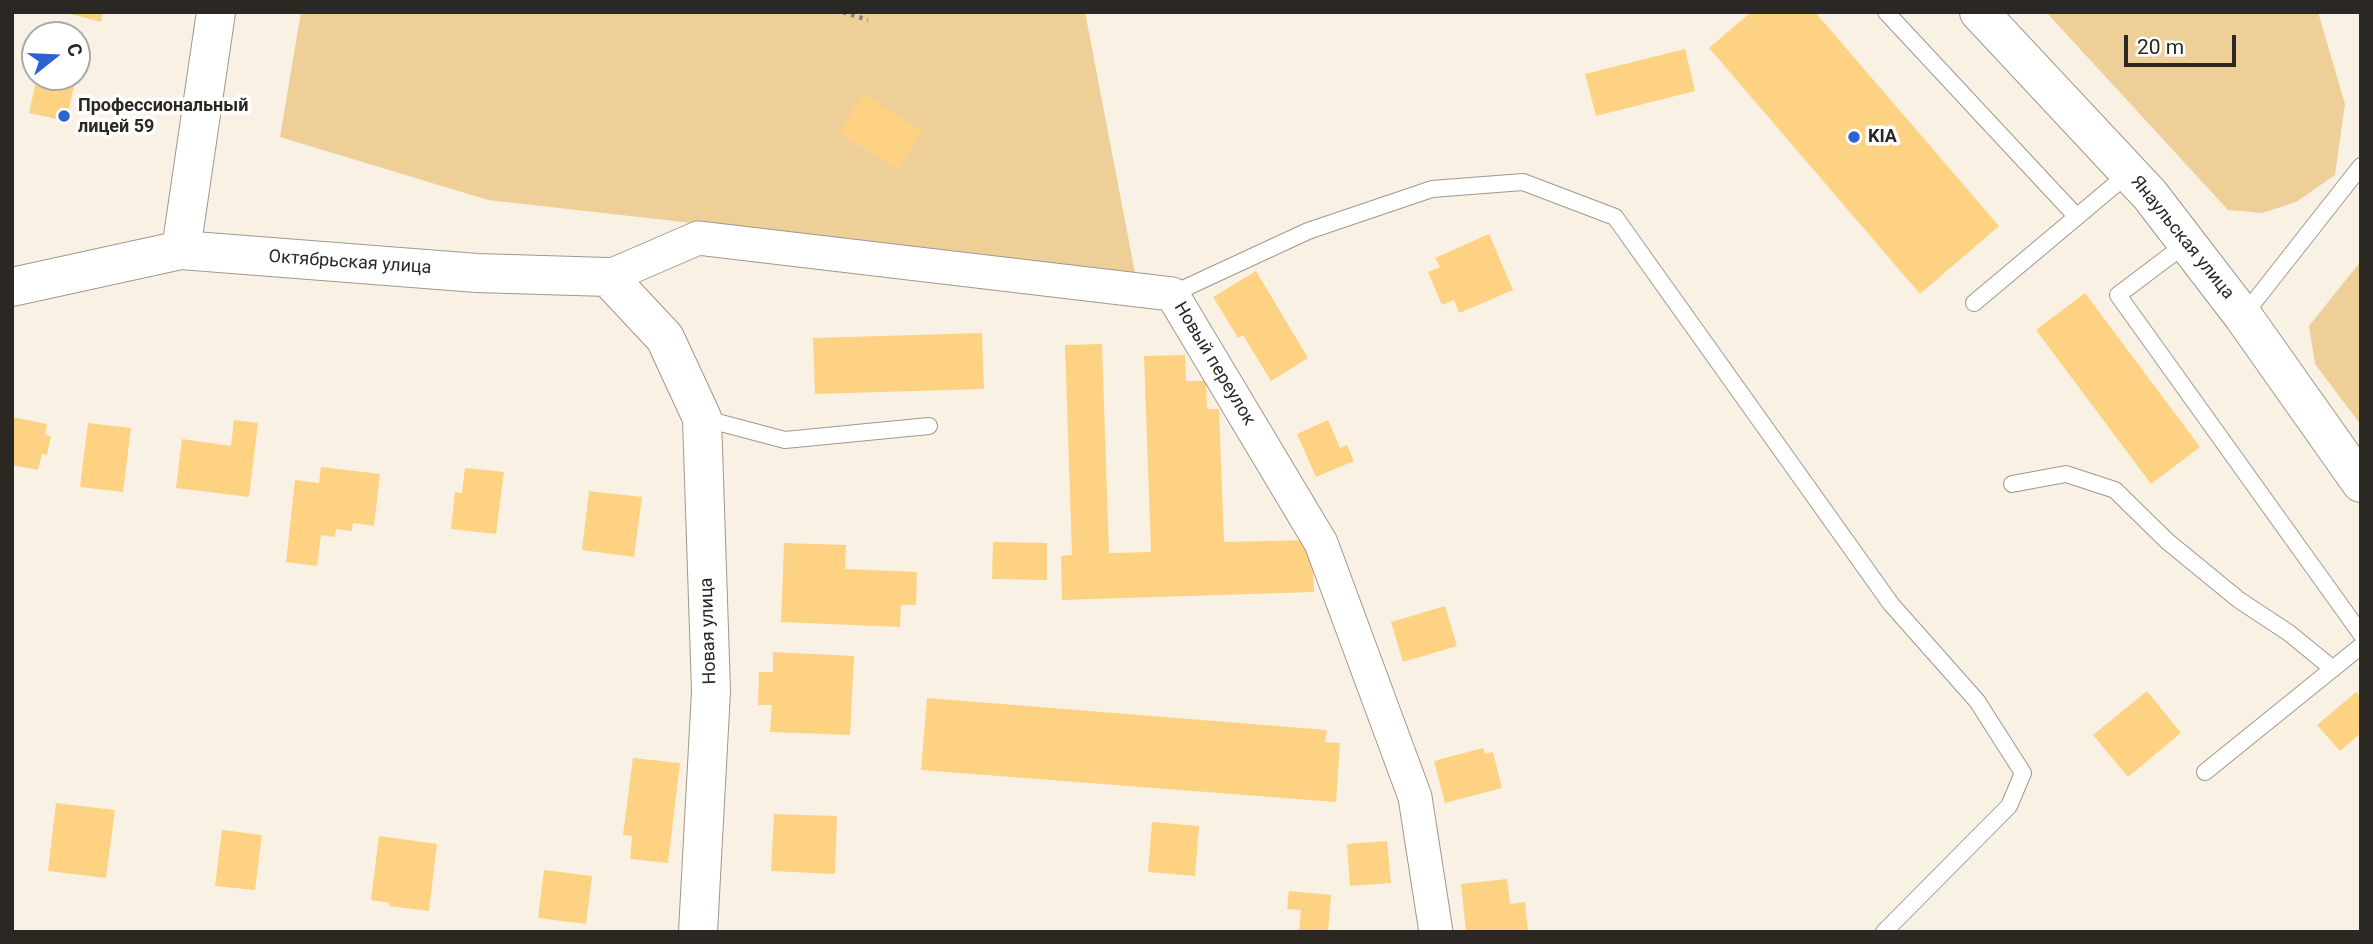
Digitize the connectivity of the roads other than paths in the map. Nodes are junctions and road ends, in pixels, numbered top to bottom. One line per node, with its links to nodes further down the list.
1 (216, 12): 8 (street)
2 (1886, 12): 6 (lane)
3 (1979, 12): 5 (street, Янаульская улица)
4 (2361, 166): 13 (lane)
5 (2129, 173): 6 (lane); 7 (street, Янаульская улица)
6 (2077, 217): 12 (lane)
7 (2187, 243): 13 (street, Янаульская улица); 18 (lane)
8 (181, 250): 9 (street, Октябрьская улица); 10 (street, Октябрьская улица)
9 (608, 277): 11 (street, Новый переулок); 14 (street, Новая улица)
10 (12, 287)
11 (1172, 294): 23 (street, Новый переулок); 24 (lane)
12 (1974, 303)
13 (2243, 316): 16 (street, Янаульская улица)
14 (702, 418): 15 (lane); 22 (street, Новая улица)
15 (929, 426)
16 (2361, 483)
17 (2012, 484): 20 (lane)
18 (2361, 634)
19 (2361, 646): 20 (lane)
20 (2333, 669): 21 (lane)
21 (2205, 772)
22 (698, 932)
23 (1436, 932)
24 (1884, 932)

